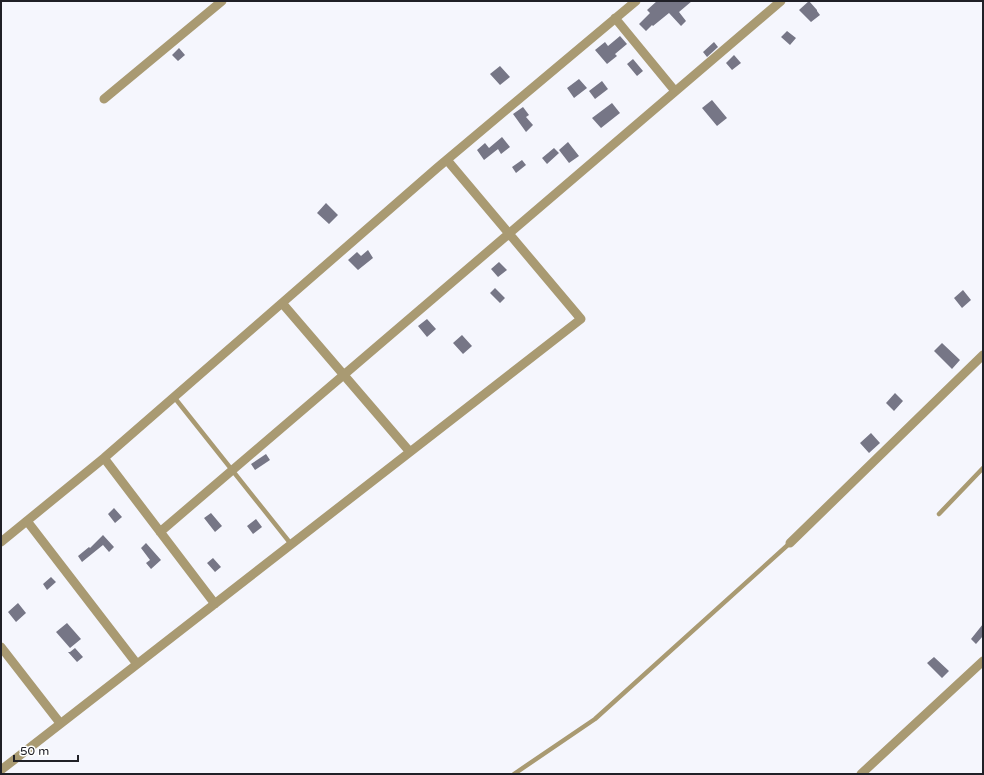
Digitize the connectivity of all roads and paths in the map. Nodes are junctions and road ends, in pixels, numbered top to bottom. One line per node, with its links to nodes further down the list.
1 (222, 1): 6 (street)
2 (636, 1): 4 (street)
3 (781, 1): 5 (street)
4 (615, 18): 5 (street); 7 (street)
5 (675, 91): 8 (street)
6 (104, 99)
7 (447, 160): 8 (street); 9 (street)
8 (509, 233): 11 (street); 13 (street)
9 (282, 303): 11 (street); 12 (street)
10 (983, 355): 21 (street)
11 (344, 375): 13 (street); 16 (street)
12 (174, 397): 14 (street); 16 (lane)
13 (410, 452): 22 (street)
14 (104, 458): 18 (street); 19 (street)
15 (983, 468): 17 (lane)
16 (232, 470): 19 (street); 22 (lane)
17 (939, 514)
18 (27, 521): 20 (street); 26 (street)
19 (160, 532): 23 (street)
20 (1, 542)
21 (790, 542): 29 (lane)
22 (291, 544): 23 (street)
23 (215, 604): 26 (street)
24 (1, 647): 27 (street)
25 (983, 661): 30 (street)
26 (137, 664): 27 (street)
27 (60, 723): 28 (street)
28 (1, 770)
29 (514, 774)
30 (861, 774)

